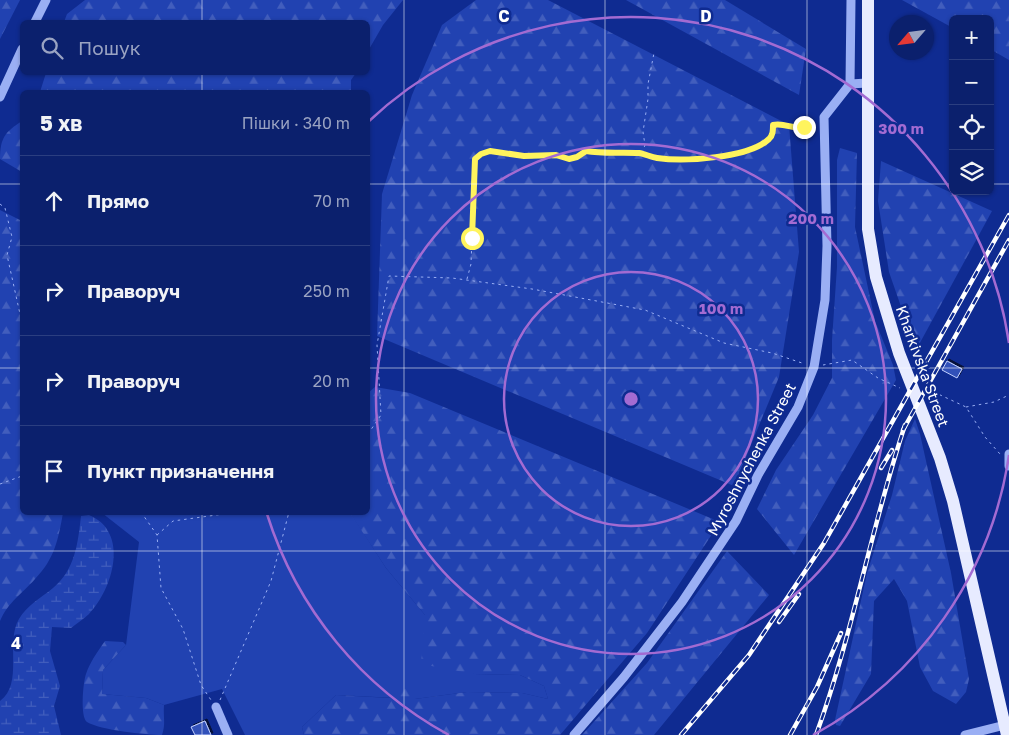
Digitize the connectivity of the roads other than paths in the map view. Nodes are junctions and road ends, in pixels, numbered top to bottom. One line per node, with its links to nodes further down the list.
1 (46, 0): 4 (street)
2 (851, 0): 7 (street)
3 (868, 0): 6 (main road, Kharkivska Street)
4 (36, 20)
5 (20, 53): 8 (street)
6 (867, 83): 7 (street); 12 (main road, Kharkivska Street)
7 (850, 84): 14 (street, Myroshnychenka Street)
8 (0, 97)
9 (1009, 454): 10 (street)
10 (1009, 465)
11 (216, 707): 13 (street)
12 (1006, 730): 15 (street)
13 (228, 735)
14 (574, 735)
15 (965, 735)

